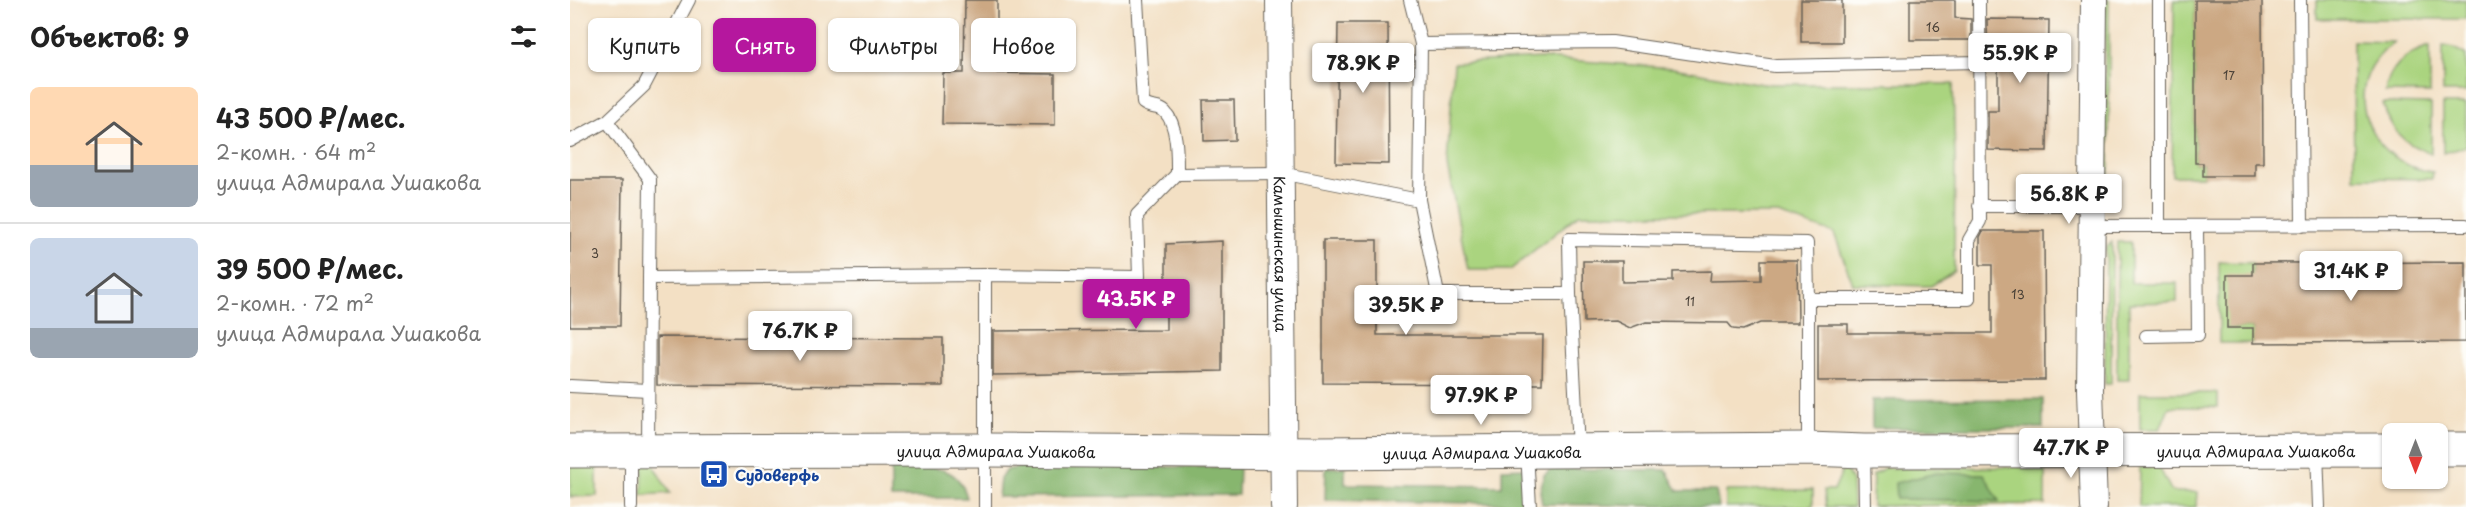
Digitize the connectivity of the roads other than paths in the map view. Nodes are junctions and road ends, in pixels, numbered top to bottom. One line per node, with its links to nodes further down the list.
1 (689, 0): 11 (lane)
2 (1137, 0): 14 (lane)
3 (1278, 0): 13 (street, Камышинская улица)
4 (1410, 0): 9 (lane)
5 (1979, 0): 10 (lane)
6 (2094, 0): 17 (street)
7 (2159, 0): 19 (lane)
8 (2300, 0): 21 (lane)
9 (1421, 44): 10 (lane); 15 (lane)
10 (1979, 62): 16 (lane)
11 (607, 122): 12 (lane); 23 (lane)
12 (570, 141)
13 (1280, 173): 14 (lane); 15 (lane); 41 (street, Камышинская улица)
14 (1177, 174): 22 (lane)
15 (1419, 200): 24 (lane)
16 (1979, 206): 17 (lane); 25 (lane)
17 (2091, 216): 19 (lane); 33 (street)
18 (2466, 225): 21 (lane)
19 (2159, 226): 20 (lane)
20 (2197, 226): 21 (lane); 26 (lane)
21 (2302, 226)
22 (985, 275): 23 (lane); 32 (lane)
23 (649, 278): 28 (lane)
24 (1570, 294): 25 (lane); 38 (lane)
25 (1808, 298): 29 (lane)
26 (2146, 336)
27 (570, 386): 28 (lane)
28 (648, 390): 36 (lane)
29 (1808, 449): 38 (street, улица Адмирала Ушакова); 39 (street, улица Адмирала Ушакова)
30 (2448, 449): 31 (street)
31 (2466, 449)
32 (986, 450): 36 (street, улица Адмирала Ушакова); 41 (street, улица Адмирала Ушакова); 43 (lane)
33 (2092, 450): 39 (street, улица Адмирала Ушакова); 40 (street, улица Адмирала Ушакова); 47 (street)
34 (2382, 450): 40 (street, улица Адмирала Ушакова)
35 (570, 451): 36 (street, улица Адмирала Ушакова)
36 (639, 451): 42 (lane)
37 (1527, 451): 38 (street, улица Адмирала Ушакова); 41 (street, улица Адмирала Ушакова); 45 (lane)
38 (1578, 451)
39 (1864, 451): 46 (lane)
40 (2317, 451): 48 (lane)
41 (1284, 453): 44 (street, Камышинская улица)
42 (631, 507)
43 (985, 507)
44 (1284, 507)
45 (1530, 507)
46 (1865, 507)
47 (2094, 507)
48 (2319, 507)

